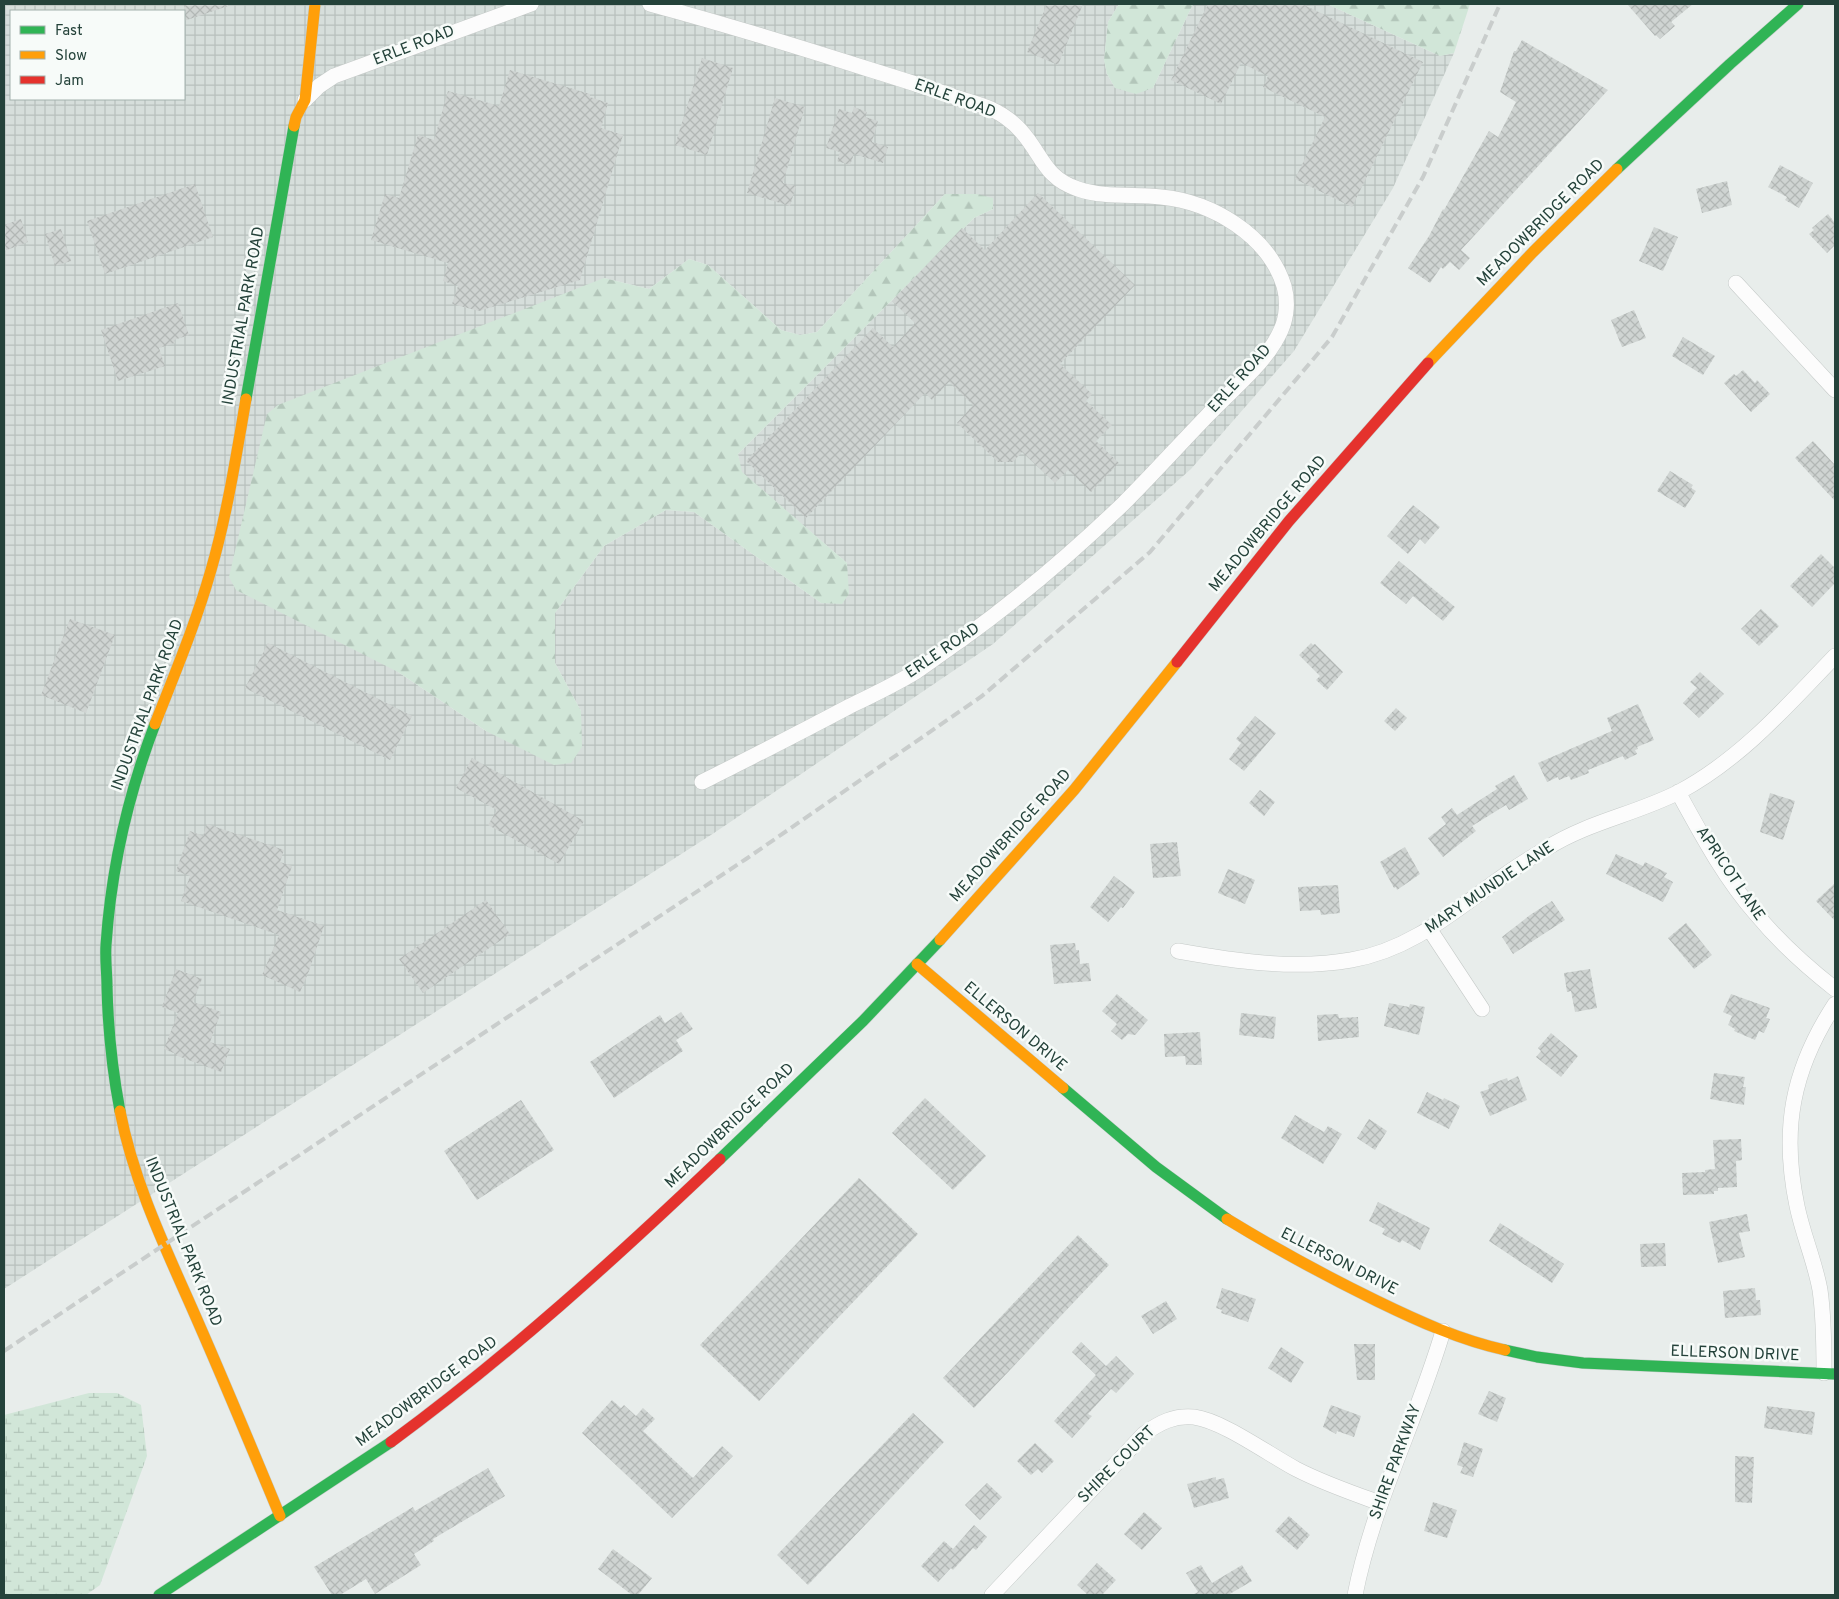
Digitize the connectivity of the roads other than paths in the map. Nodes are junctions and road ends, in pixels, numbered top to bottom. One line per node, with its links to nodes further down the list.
1 (315, 4): 5 (street, INDUSTRIAL PARK ROAD)
2 (531, 4): 5 (street, ERLE ROAD)
3 (650, 4): 9 (street, ERLE ROAD)
4 (1798, 4): 13 (street, MEADOWBRIDGE ROAD)
5 (305, 100): 20 (street, INDUSTRIAL PARK ROAD)
6 (1736, 283): 7 (street)
7 (1835, 390)
8 (1835, 656): 10 (street, MARY MUNDIE LANE)
9 (702, 782)
10 (1678, 792): 11 (street, MARY MUNDIE LANE); 14 (street, APRICOT LANE)
11 (1430, 930): 12 (street, MARY MUNDIE LANE); 16 (street)
12 (1178, 951)
13 (917, 964): 17 (street, ELLERSON DRIVE); 20 (street, MEADOWBRIDGE ROAD)
14 (1835, 989)
15 (1835, 1004): 18 (street)
16 (1482, 1010)
17 (1443, 1331): 18 (street, ELLERSON DRIVE); 19 (street, SHIRE PARKWAY)
18 (1830, 1374)
19 (1380, 1503): 22 (street, SHIRE COURT); 23 (street, SHIRE PARKWAY)
20 (280, 1516): 21 (street, MEADOWBRIDGE ROAD)
21 (159, 1595)
22 (992, 1595)
23 (1355, 1595)

